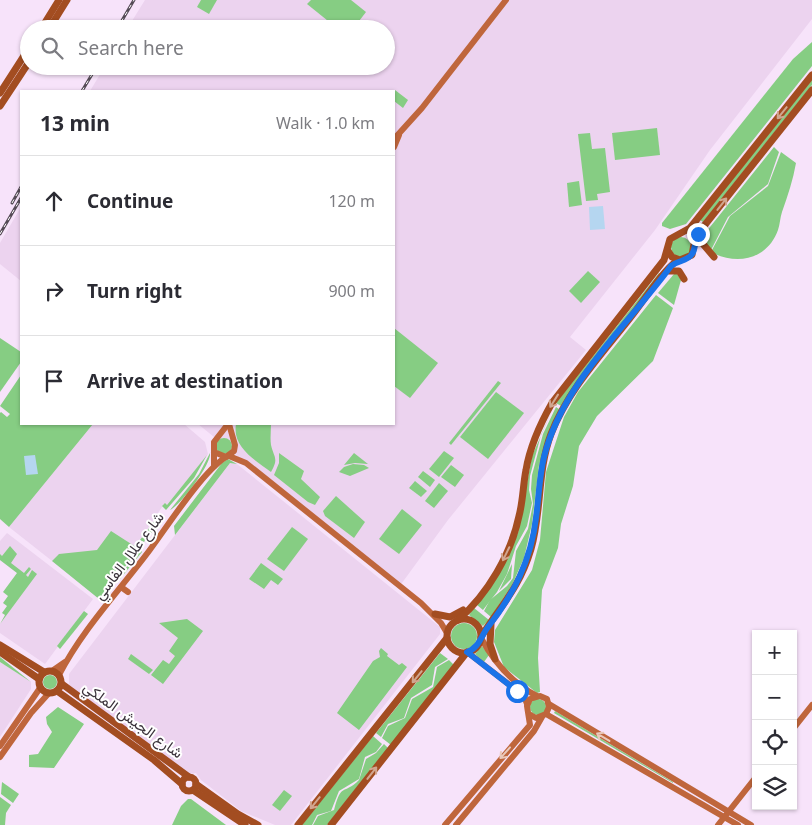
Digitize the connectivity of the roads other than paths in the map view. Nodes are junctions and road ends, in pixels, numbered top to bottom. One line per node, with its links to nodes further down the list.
1 (59, 0): 4 (main road)
2 (67, 0): 5 (main road)
3 (506, 0): 12 (street)
4 (47, 20)
5 (55, 20)
6 (20, 59): 9 (main road)
7 (20, 75): 11 (main road)
8 (812, 75): 14 (main road, one-way to 14)
9 (1, 89)
10 (812, 90): 13 (main road, one-way to 10)
11 (0, 106)
12 (396, 137)
13 (704, 226): 15 (main road); 17 (main road)
14 (683, 234): 15 (main road); 16 (main road)
15 (694, 243): 18 (main road)
16 (668, 251): 18 (main road); 32 (main road, one-way to 32)
17 (714, 257)
18 (678, 260): 19 (main road)
19 (668, 271): 20 (main road); 35 (main road)
20 (684, 279)
21 (228, 425): 23 (street)
22 (229, 425): 24 (street)
23 (220, 436): 24 (street); 26 (street)
24 (232, 438): 25 (street)
25 (235, 448): 27 (street); 28 (street)
26 (214, 452): 27 (street); 29 (street)
27 (228, 457): 28 (street); 29 (street, شارع علال الفاسي)
28 (246, 463): 33 (street)
29 (214, 466): 30 (street, شارع علال الفاسي)
30 (121, 587): 31 (street); 42 (street, شارع علال الفاسي)
31 (128, 592)
32 (472, 605): 33 (main road); 34 (main road)
33 (433, 613): 34 (street); 36 (street)
34 (457, 620): 36 (main road); 37 (main road)
35 (491, 623): 37 (main road); 41 (main road)
36 (447, 636): 40 (main road); 65 (main road, one-way to 65)
37 (481, 638): 40 (main road); 41 (street)
38 (0, 645): 43 (main road)
39 (0, 652): 45 (main road)
40 (467, 652): 50 (street); 66 (main road, one-way to 40)
41 (495, 660): 49 (street)
42 (66, 662): 43 (street, شارع علال الفاسي); 44 (street, شارع علال الفاسي)
43 (48, 671): 44 (main road); 45 (main road)
44 (60, 675): 46 (main road)
45 (39, 680): 47 (main road)
46 (62, 684): 48 (main road); 58 (main road, شارع الجيش الملكي)
47 (40, 688): 48 (main road); 56 (street)
48 (53, 692): 57 (street); 60 (main road, شارع الجيش الملكي)
49 (537, 696): 50 (street); 51 (street)
50 (527, 704): 53 (street)
51 (549, 704): 54 (street); 62 (street, one-way to 51)
52 (812, 705): 55 (street)
53 (530, 714): 54 (street); 67 (street, one-way to 67)
54 (544, 716): 62 (street); 68 (street)
55 (797, 724)
56 (0, 746)
57 (0, 757)
58 (189, 777): 60 (main road); 61 (main road)
59 (752, 782): 62 (street)
60 (182, 784): 61 (main road)
61 (194, 787): 63 (main road); 64 (main road)
62 (726, 815): 69 (street); 70 (street); 71 (street)
63 (245, 825)
64 (258, 825)
65 (298, 825)
66 (331, 825)
67 (445, 825)
68 (456, 825)
69 (718, 825)
70 (738, 825)
71 (751, 825)

